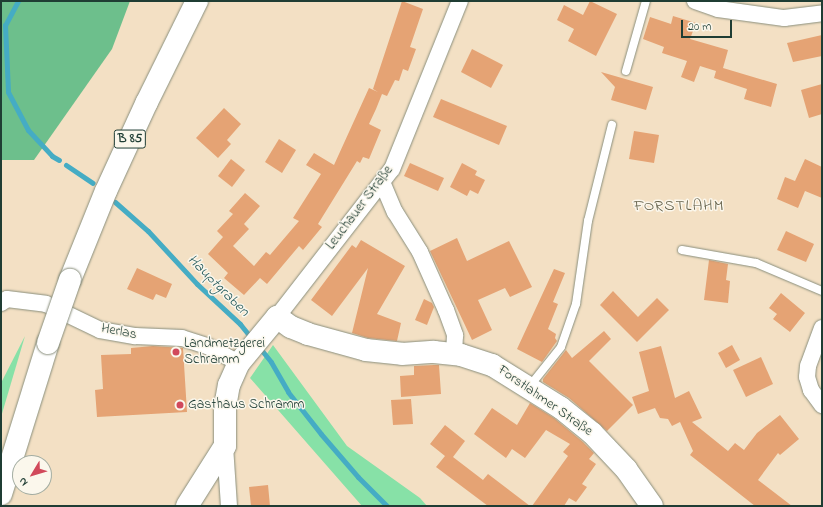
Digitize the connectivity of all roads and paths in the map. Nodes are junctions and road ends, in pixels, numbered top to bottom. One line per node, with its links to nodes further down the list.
1 (197, 1): 19 (street, B 85, bridge)
2 (460, 1): 8 (street, Leuchauer Straße)
3 (646, 1): 6 (lane)
4 (695, 1): 5 (street)
5 (822, 13)
6 (626, 71)
7 (612, 126): 16 (lane)
8 (382, 182): 12 (street, Leuchauer Straße); 14 (street)
9 (682, 250): 10 (lane)
10 (822, 291)
11 (1, 303): 15 (street, Herlas)
12 (278, 317): 14 (street, Forstlahmer Straße); 15 (street)
13 (822, 328): 17 (street)
14 (454, 354): 16 (street, Forstlahmer Straße)
15 (239, 363): 18 (street)
16 (528, 387): 22 (street, Forstlahmer Straße)
17 (822, 405)
18 (225, 446): 20 (street); 21 (street)
19 (1, 494)
20 (187, 506)
21 (229, 506)
22 (652, 506)

